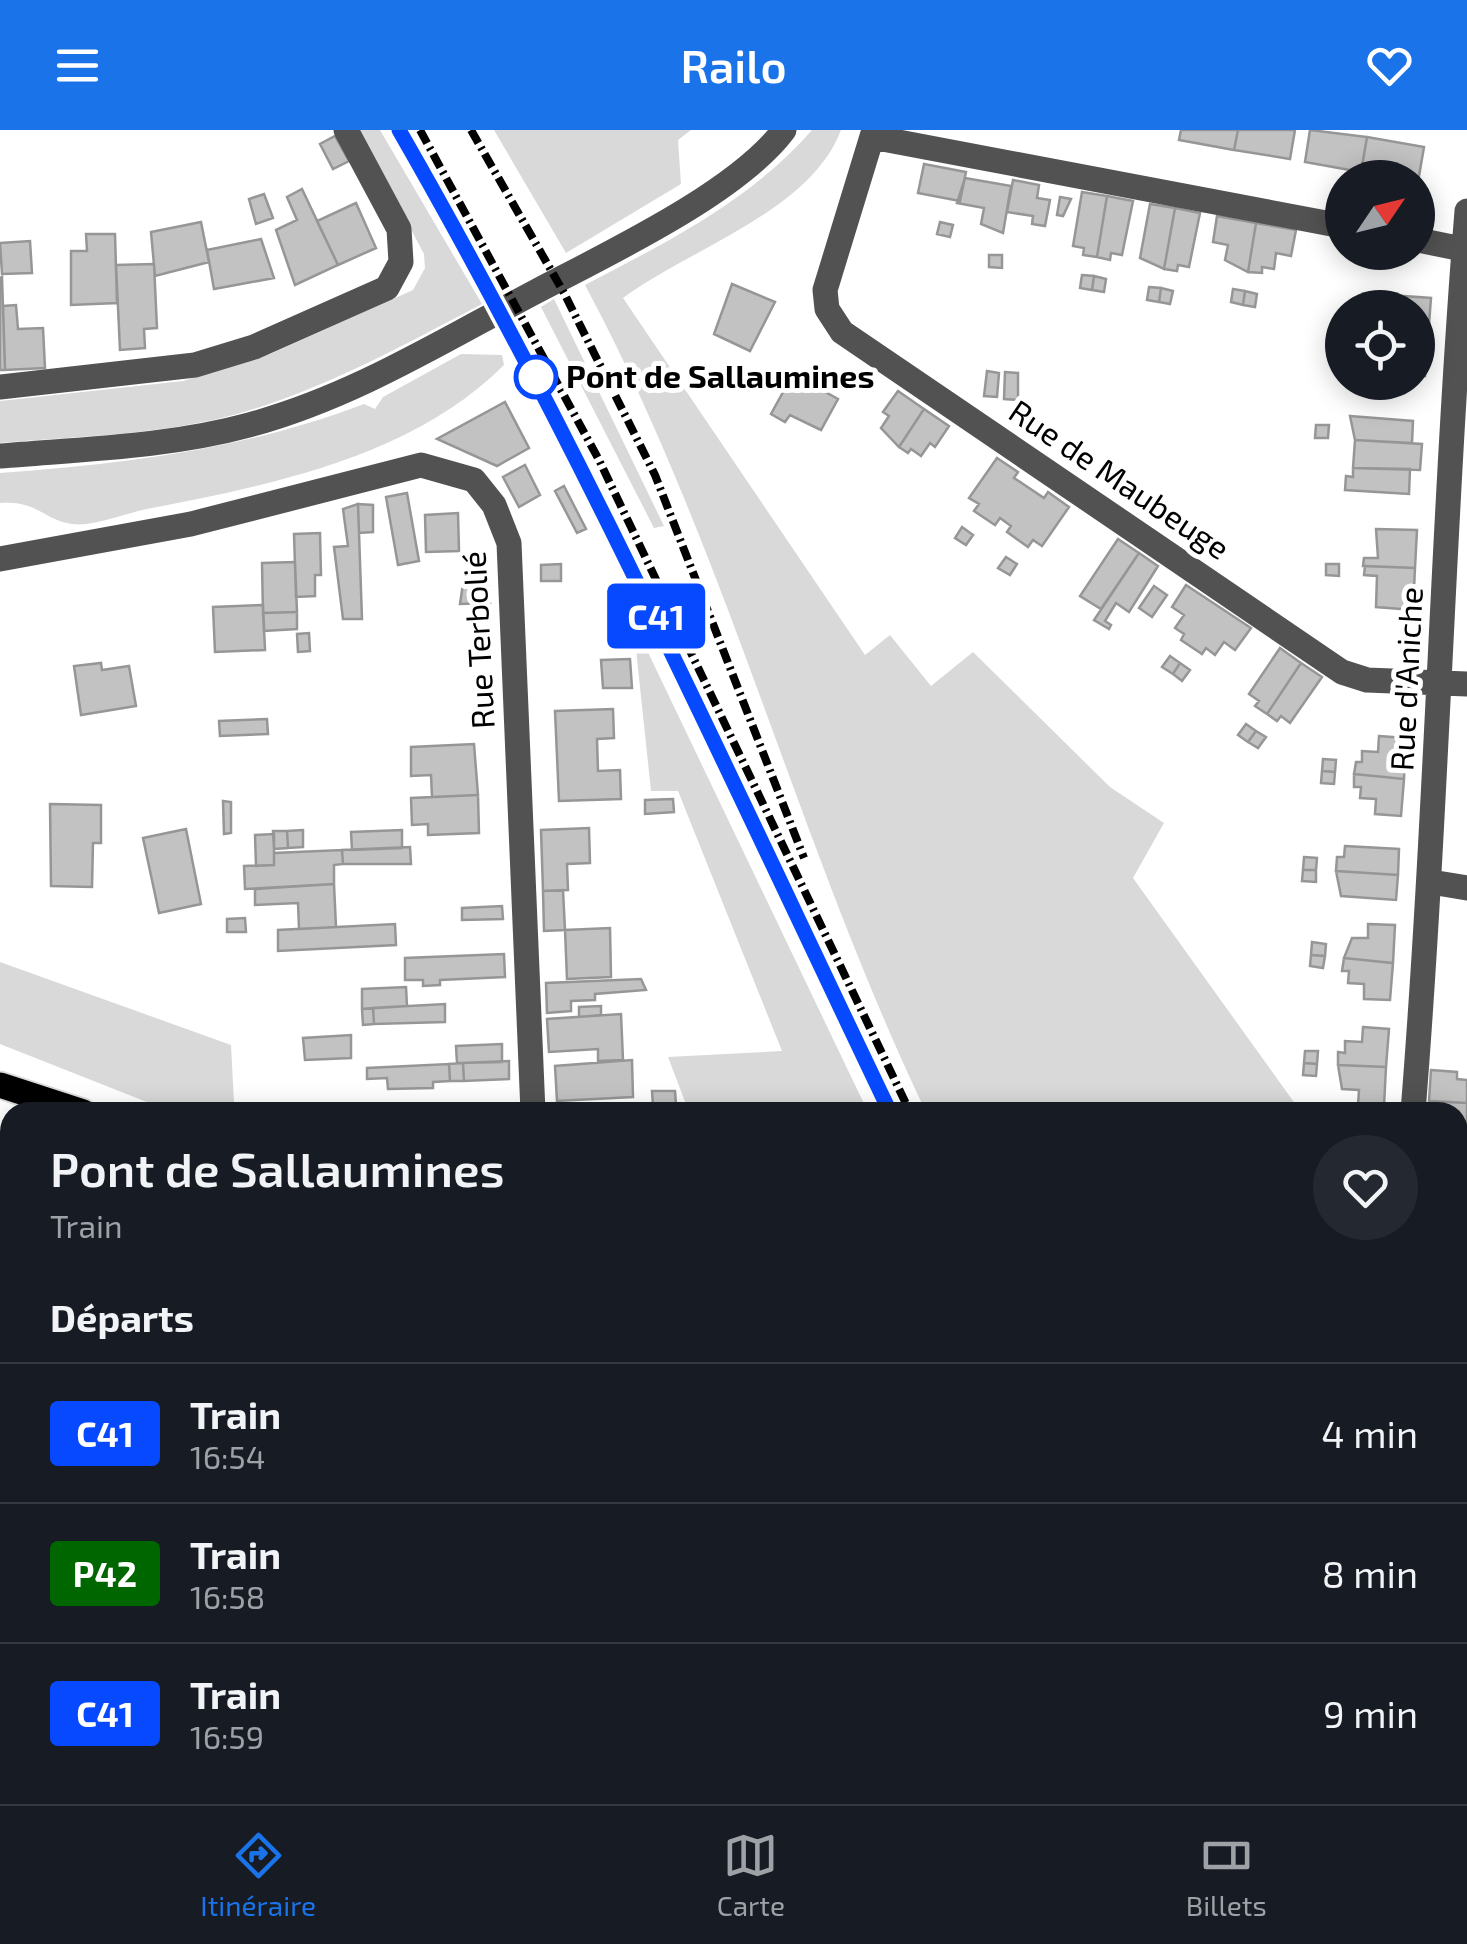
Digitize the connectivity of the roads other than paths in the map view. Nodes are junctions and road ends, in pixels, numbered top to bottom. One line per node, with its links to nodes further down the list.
1 (346, 130): 8 (street)
2 (784, 130): 9 (street)
3 (873, 134): 5 (street); 12 (street, Rue de Maubeuge)
4 (1467, 211): 7 (street, Rue d'Aniche)
5 (1325, 223)
6 (1435, 243): 7 (street)
7 (1466, 249): 10 (street, Rue d'Aniche)
8 (0, 387)
9 (0, 456)
10 (1458, 467): 12 (street, Rue d'Aniche)
11 (0, 559): 18 (street, Rue Terbolié)
12 (1438, 683): 13 (street, Rue de Maubeuge); 14 (street, Rue d'Aniche)
13 (1467, 684)
14 (1431, 882): 15 (street); 19 (street, Rue d'Aniche)
15 (1467, 888)
16 (0, 1085): 17 (main road)
17 (52, 1102)
18 (533, 1102)
19 (1414, 1102)

